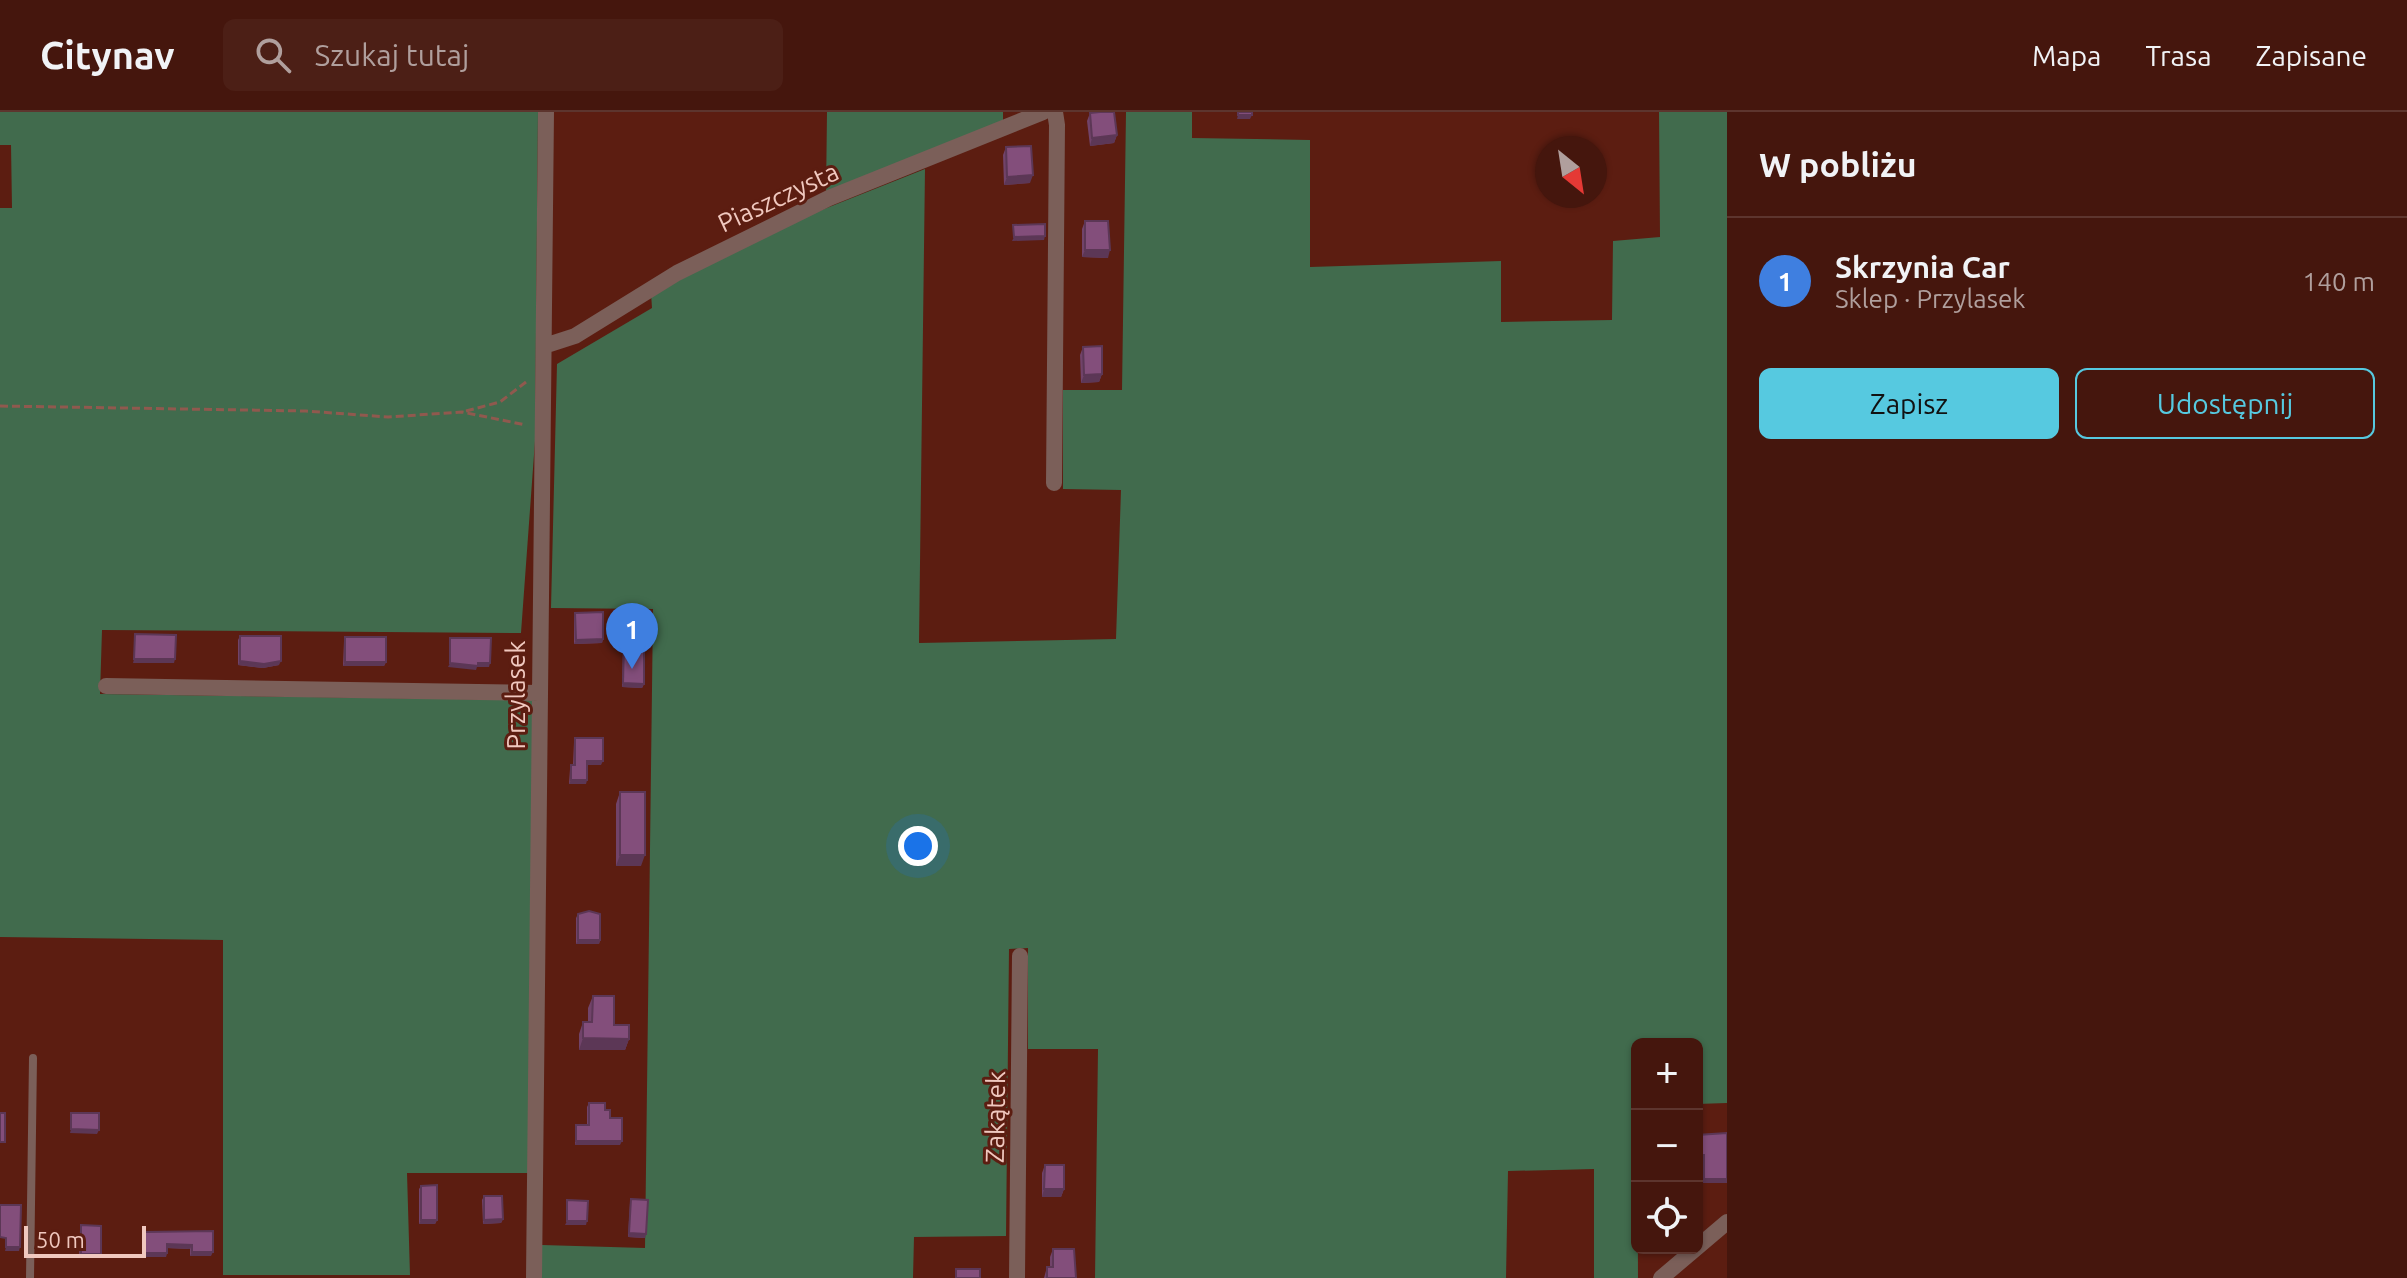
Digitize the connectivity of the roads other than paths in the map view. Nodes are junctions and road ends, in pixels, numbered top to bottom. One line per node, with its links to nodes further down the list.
1 (546, 112): 4 (street, Przylasek)
2 (1043, 112): 4 (street, Piaszczysta)
3 (1055, 112): 5 (street)
4 (544, 346): 7 (street, Przylasek)
5 (1054, 483)
6 (106, 686): 7 (street)
7 (539, 693): 12 (street, Przylasek)
8 (1020, 956): 13 (street, Zakątek)
9 (33, 1058): 11 (lane)
10 (1727, 1222): 14 (street)
11 (30, 1278)
12 (534, 1278)
13 (1017, 1278)
14 (1661, 1278)

